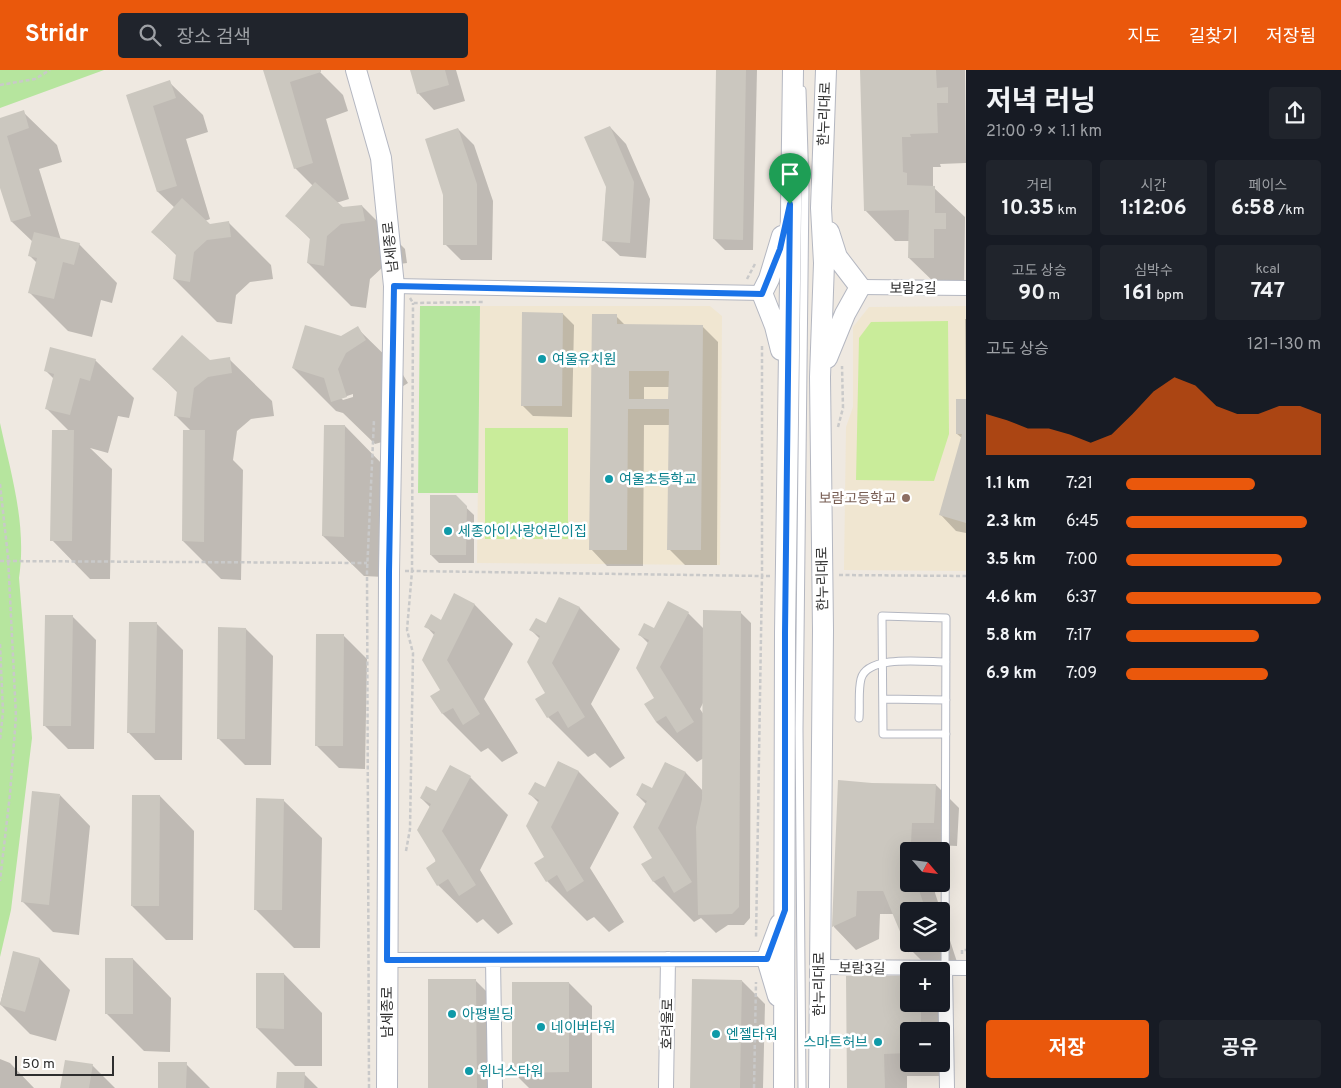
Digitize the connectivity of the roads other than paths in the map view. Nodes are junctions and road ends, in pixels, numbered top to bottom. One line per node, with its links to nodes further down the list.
1 (356, 70): 6 (street, 남세종로)
2 (826, 70): 5 (street, 한누리대로)
3 (797, 75): 4 (street); 34 (lane)
4 (790, 204): 9 (street); 10 (street)
5 (821, 208): 7 (street); 11 (street, 한누리대로)
6 (394, 286): 9 (street); 21 (street, 남세종로)
7 (860, 288): 8 (street, 보람2길); 11 (street)
8 (966, 288)
9 (753, 289): 10 (street)
10 (788, 373): 18 (street)
11 (820, 376): 24 (street, 한누리대로)
12 (882, 662): 13 (lane); 13 (lane); 14 (lane); 16 (lane)
13 (946, 662): 15 (lane)
14 (883, 699): 15 (lane); 17 (lane)
15 (946, 700): 17 (lane)
16 (859, 718)
17 (946, 734): 23 (lane)
18 (785, 910): 20 (street); 29 (street)
19 (668, 959): 20 (street); 22 (street); 32 (street, 호려울로)
20 (761, 959): 29 (street)
21 (387, 960): 22 (street); 30 (street, 남세종로)
22 (493, 960): 31 (street)
23 (945, 962)
24 (818, 967): 25 (street, 보람3길); 35 (street, 한누리대로)
25 (900, 968)
26 (950, 968): 27 (street, 보람3길)
27 (966, 968)
28 (946, 1012): 36 (street)
29 (784, 1014): 33 (street)
30 (387, 1088)
31 (495, 1088)
32 (666, 1088)
33 (784, 1088)
34 (802, 1088)
35 (819, 1088)
36 (947, 1088)

